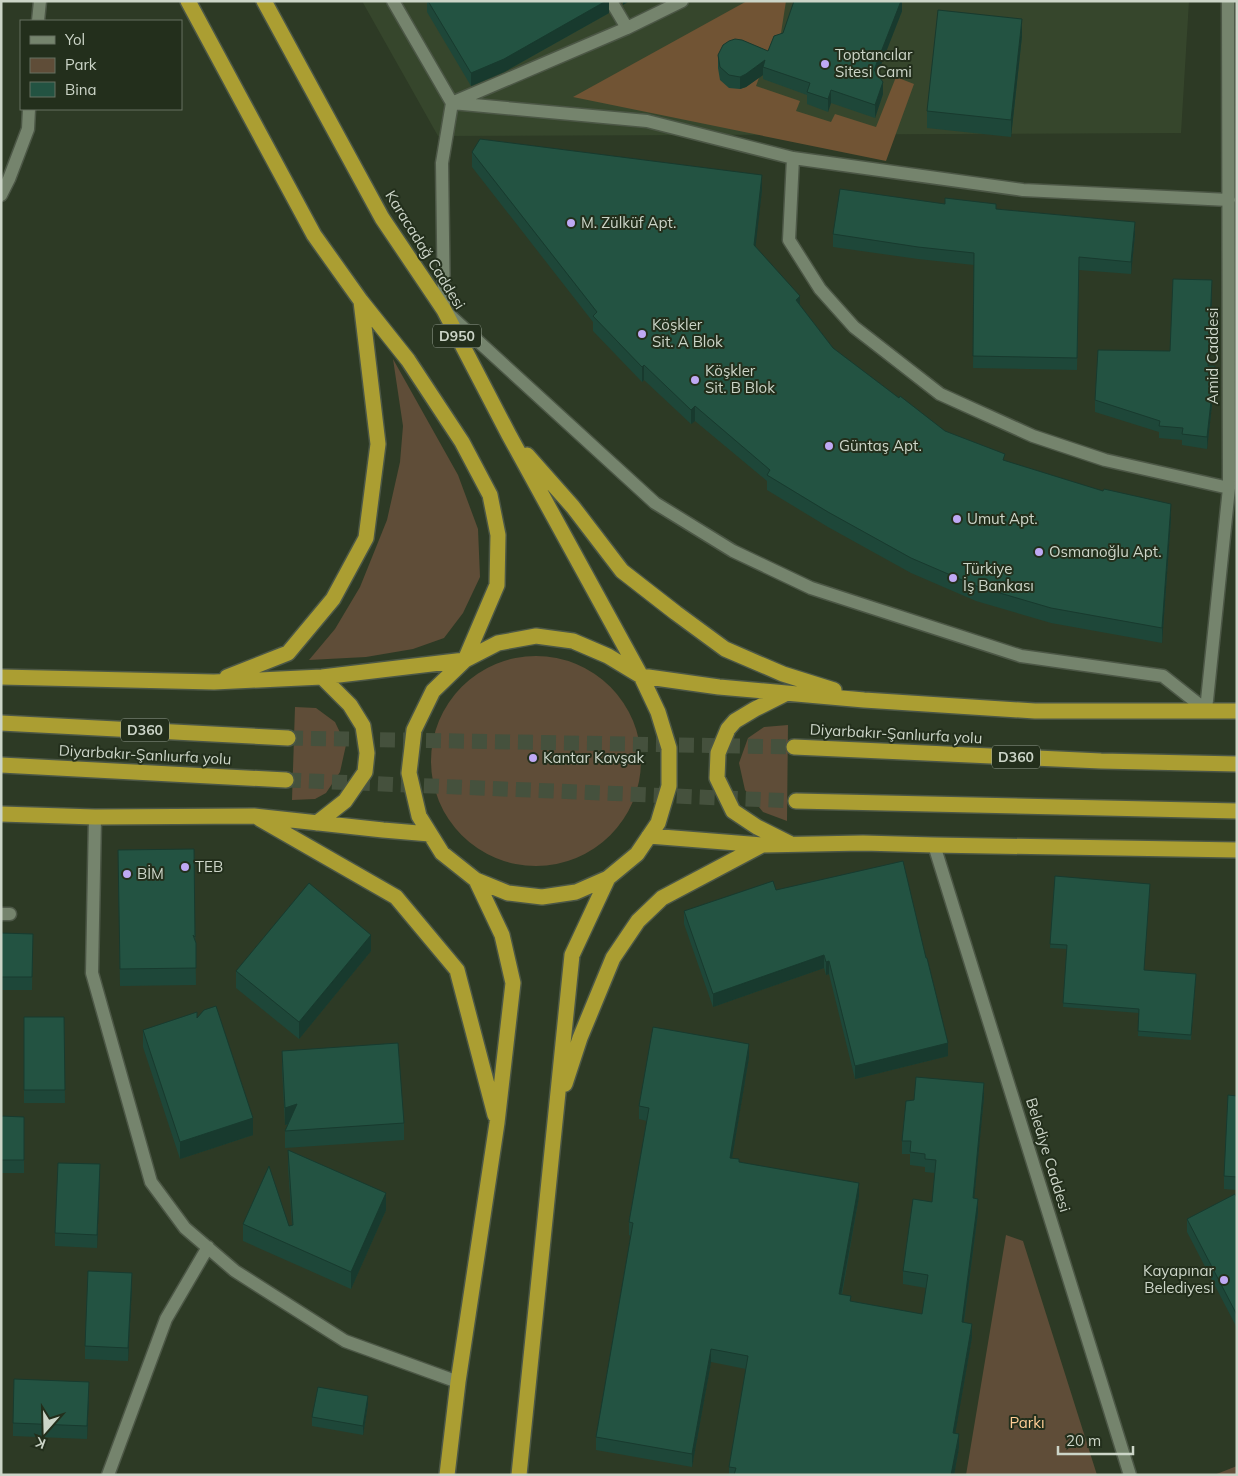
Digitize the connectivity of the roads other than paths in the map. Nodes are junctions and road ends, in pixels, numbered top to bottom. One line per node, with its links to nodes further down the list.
1 (40, 1): 8 (street)
2 (188, 1): 15 (highway)
3 (264, 1): 16 (highway, Karacadağ Caddesi / D950)
4 (393, 1): 10 (street)
5 (611, 1): 9 (street)
6 (682, 1): 9 (street)
7 (1231, 7): 14 (street, Amid Caddesi)
8 (38, 20)
9 (627, 28): 10 (street)
10 (452, 103): 12 (street); 16 (street)
11 (29, 110): 13 (street)
12 (793, 158): 14 (street); 18 (street)
13 (1, 195)
14 (1229, 200): 18 (street, Amid Caddesi)
15 (361, 301): 19 (highway); 23 (highway)
16 (444, 310): 17 (highway, Karacadağ Caddesi / D950); 26 (street)
17 (509, 435): 20 (highway, Karacadağ Caddesi / D950); 25 (highway)
18 (1229, 488): 26 (street, Amid Caddesi)
19 (465, 660): 20 (highway); 22 (highway); 40 (highway)
20 (641, 676): 24 (highway); 41 (highway, Karacadağ Caddesi)
21 (1, 677): 23 (highway)
22 (322, 677): 23 (highway); 39 (highway)
23 (214, 682)
24 (788, 693): 25 (highway); 42 (highway)
25 (864, 700): 26 (highway)
26 (1206, 710): 27 (highway)
27 (1237, 711)
28 (1, 723): 29 (highway, D360)
29 (288, 738)
30 (794, 747): 31 (highway, Diyarbakır-Şanlıurfa yolu / D360)
31 (1237, 764)
32 (1, 765): 33 (highway, Diyarbakır-Şanlıurfa yolu)
33 (286, 780)
34 (796, 801): 35 (highway)
35 (1237, 811)
36 (1, 814): 38 (highway)
37 (254, 816): 38 (highway); 39 (highway); 49 (highway)
38 (95, 817): 50 (street)
39 (317, 823): 40 (highway)
40 (430, 834): 47 (highway)
41 (649, 836): 43 (highway); 46 (highway, Karacadağ Caddesi)
42 (792, 844): 43 (highway); 44 (highway)
43 (762, 845): 48 (highway)
44 (934, 846): 45 (highway); 55 (street, Belediye Caddesi)
45 (1237, 850)
46 (608, 878): 47 (highway); 48 (highway)
47 (476, 880): 49 (highway)
48 (555, 1114): 54 (highway)
49 (497, 1124): 51 (highway)
50 (208, 1247): 51 (street); 52 (street)
51 (458, 1382): 53 (highway)
52 (108, 1475)
53 (447, 1475)
54 (519, 1475)
55 (1130, 1475)

